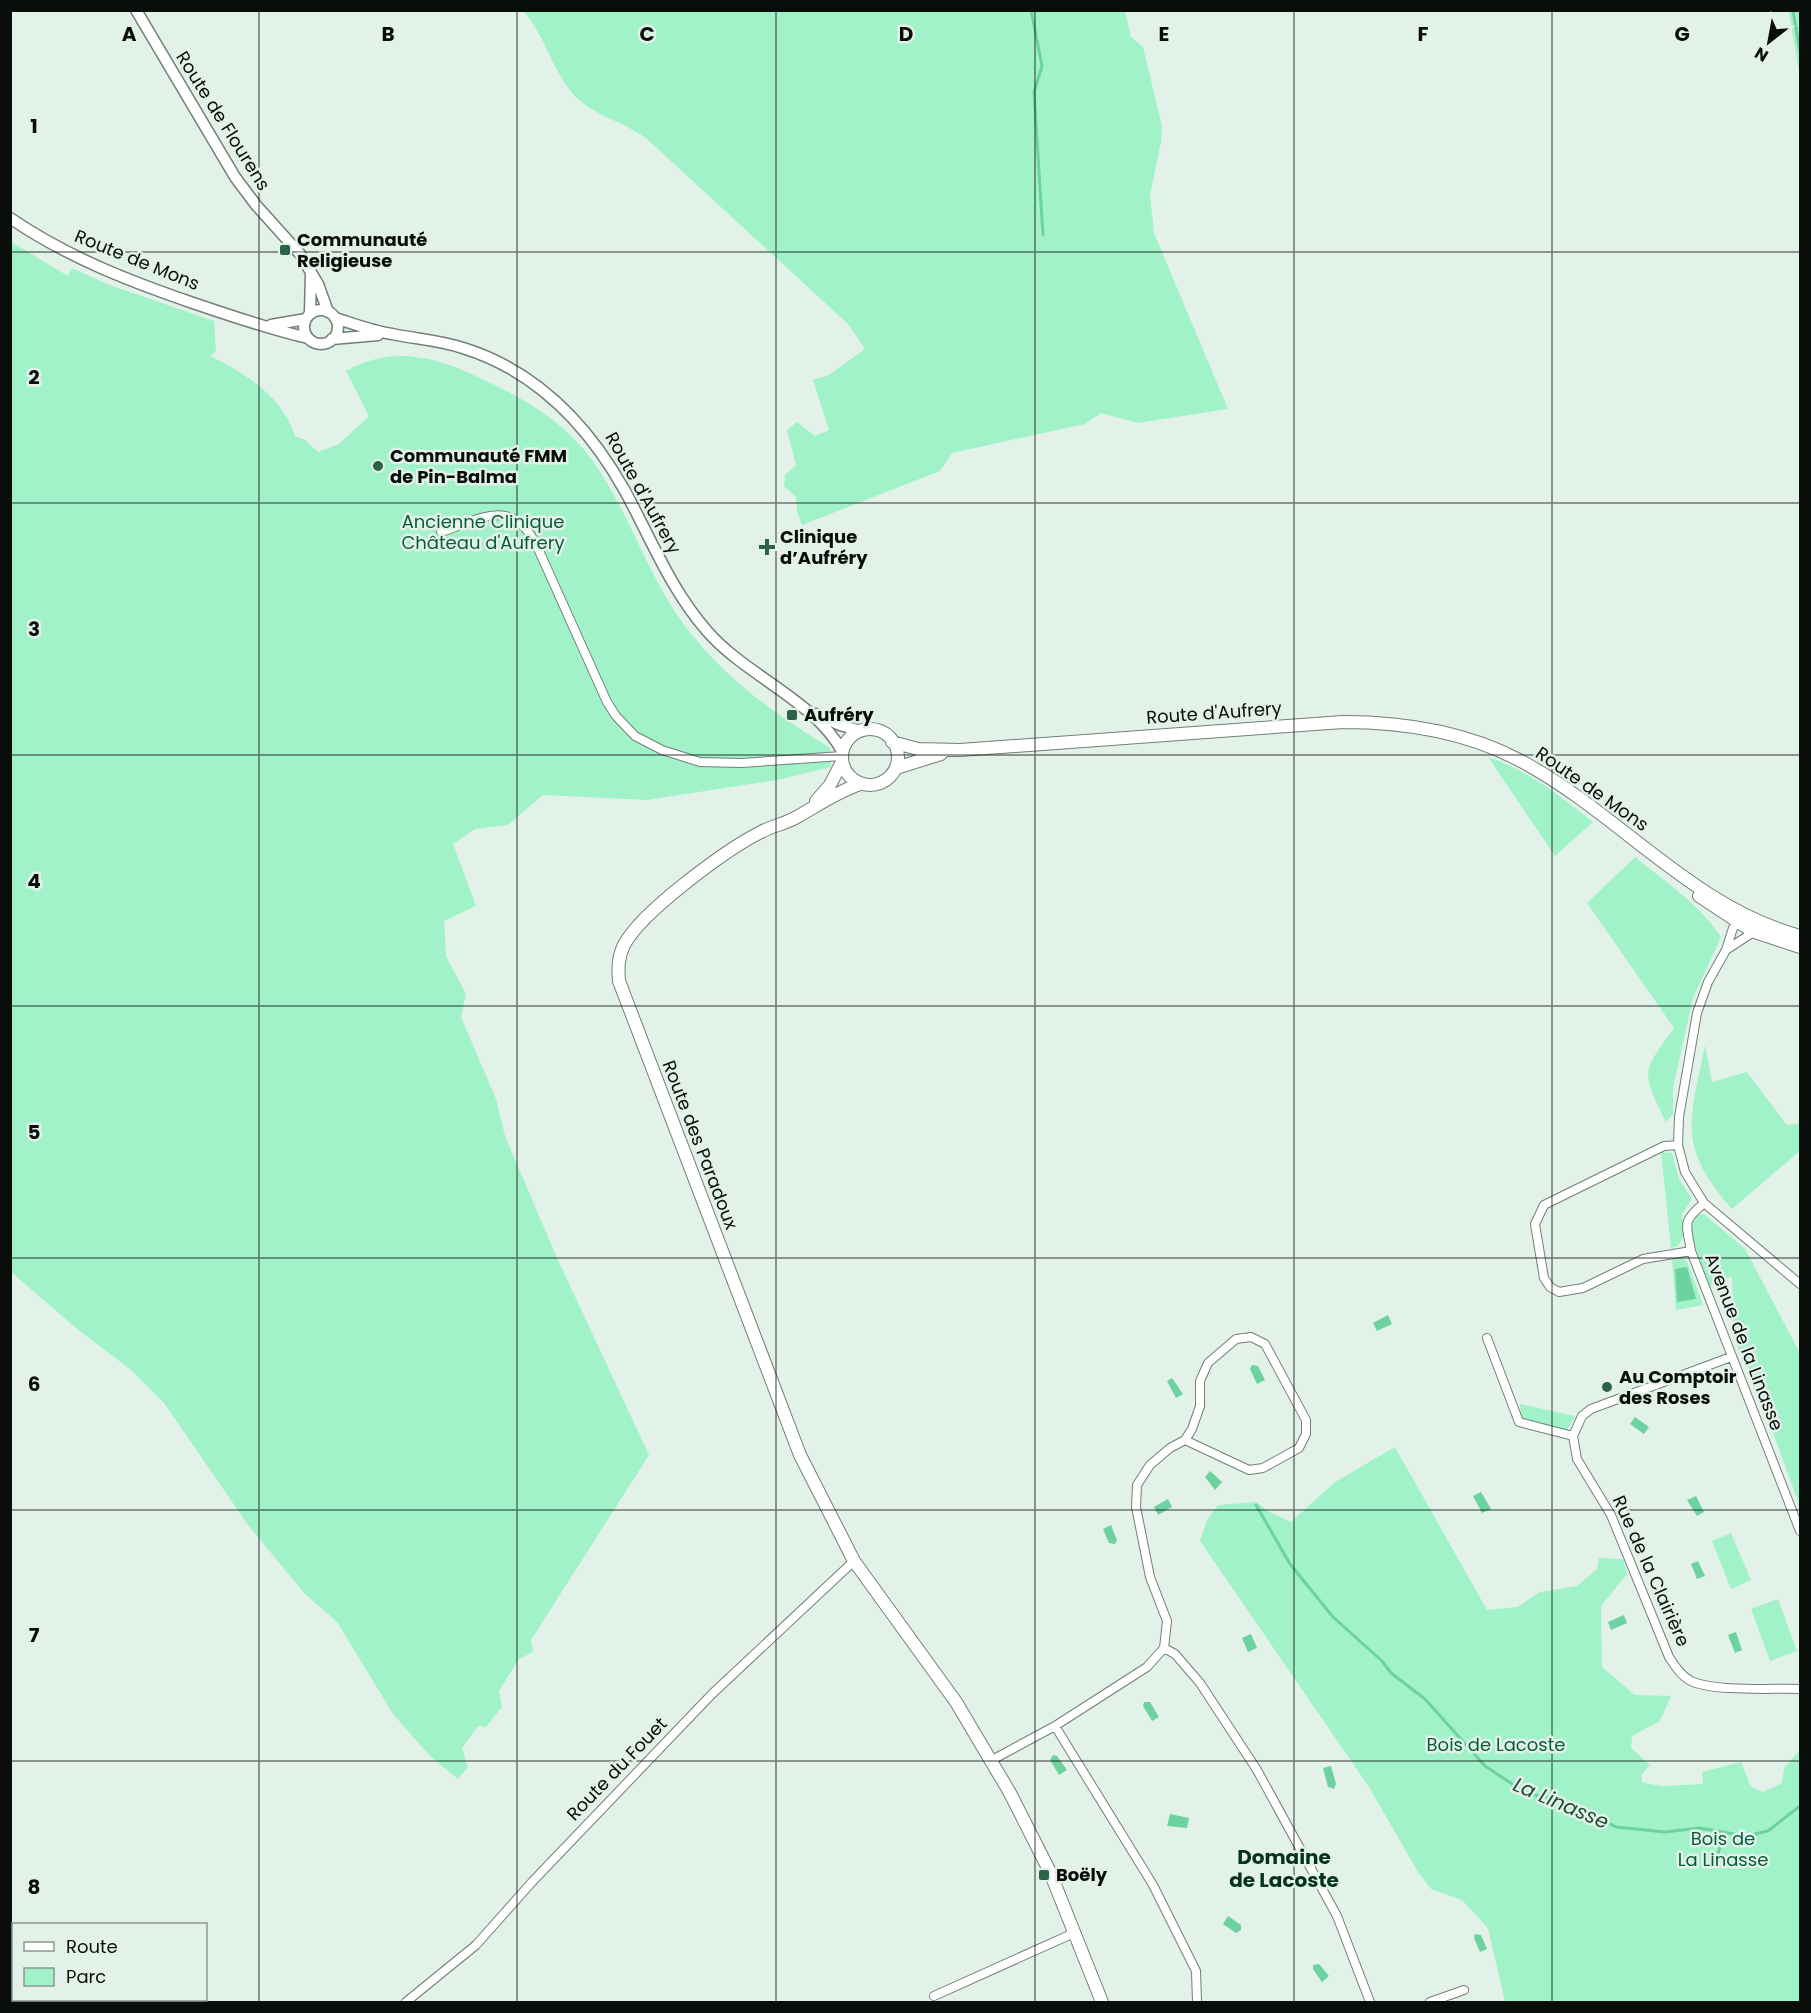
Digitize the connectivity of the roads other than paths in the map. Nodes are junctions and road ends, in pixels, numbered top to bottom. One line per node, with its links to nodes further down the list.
1 (136, 10): 3 (street, Route de Flourens)
2 (10, 218): 6 (street, Route de Mons)
3 (311, 273): 4 (street, Route de Flourens); 5 (street)
4 (332, 315): 5 (street); 7 (street, Route d'Aufrery); 9 (street)
5 (308, 316): 6 (street, Route de Mons); 8 (street)
6 (256, 324): 8 (street, Route de Mons)
7 (390, 334): 9 (street, Route d'Aufrery); 11 (street, Route d'Aufrery)
8 (308, 338): 9 (street)
9 (332, 339)
10 (441, 532): 16 (street)
11 (799, 706): 12 (street, Route d'Aufrery); 16 (street, Route d'Aufrery)
12 (861, 731): 14 (main road); 16 (main road)
13 (1469, 740): 15 (main road, Route d'Aufrery); 20 (main road, Route de Mons)
14 (892, 742): 15 (main road, Route d'Aufrery); 17 (main road)
15 (960, 750): 17 (main road, Route d'Aufrery)
16 (842, 756): 18 (main road); 19 (main road)
17 (896, 768): 18 (main road)
18 (860, 784): 19 (main road, Route des Paradoux)
19 (803, 814): 36 (main road, Route des Paradoux)
20 (1658, 859): 21 (main road, Route de Mons); 22 (main road, Route de Mons)
21 (1749, 918): 22 (street); 23 (street); 24 (main road, Route de Mons)
22 (1736, 922): 23 (main road, Route de Mons); 26 (street)
23 (1752, 931): 25 (main road, Route de Mons); 26 (street)
24 (1800, 936)
25 (1800, 947)
26 (1726, 950): 27 (street)
27 (1678, 1144): 28 (street); 29 (street)
28 (1704, 1203): 29 (street, Avenue de la Linasse); 30 (street)
29 (1690, 1251): 32 (street, Avenue de la Linasse)
30 (1800, 1284)
31 (1487, 1338): 33 (street)
32 (1731, 1357): 33 (street); 35 (street, Avenue de la Linasse)
33 (1573, 1436): 38 (street, Rue de la Clairière)
34 (1185, 1440): 34 (street); 37 (street)
35 (1800, 1531)
36 (854, 1561): 40 (main road, Route des Paradoux); 44 (street, Route du Fouet)
37 (1164, 1648): 39 (street); 47 (street)
38 (1800, 1689)
39 (1055, 1726): 40 (street); 46 (street)
40 (992, 1760): 41 (main road, Route des Paradoux)
41 (1074, 1933): 43 (street); 45 (main road, Route des Paradoux)
42 (1464, 1990): 48 (street)
43 (934, 1996)
44 (406, 2002)
45 (1102, 2002)
46 (1197, 2002)
47 (1370, 2002)
48 (1430, 2002)

